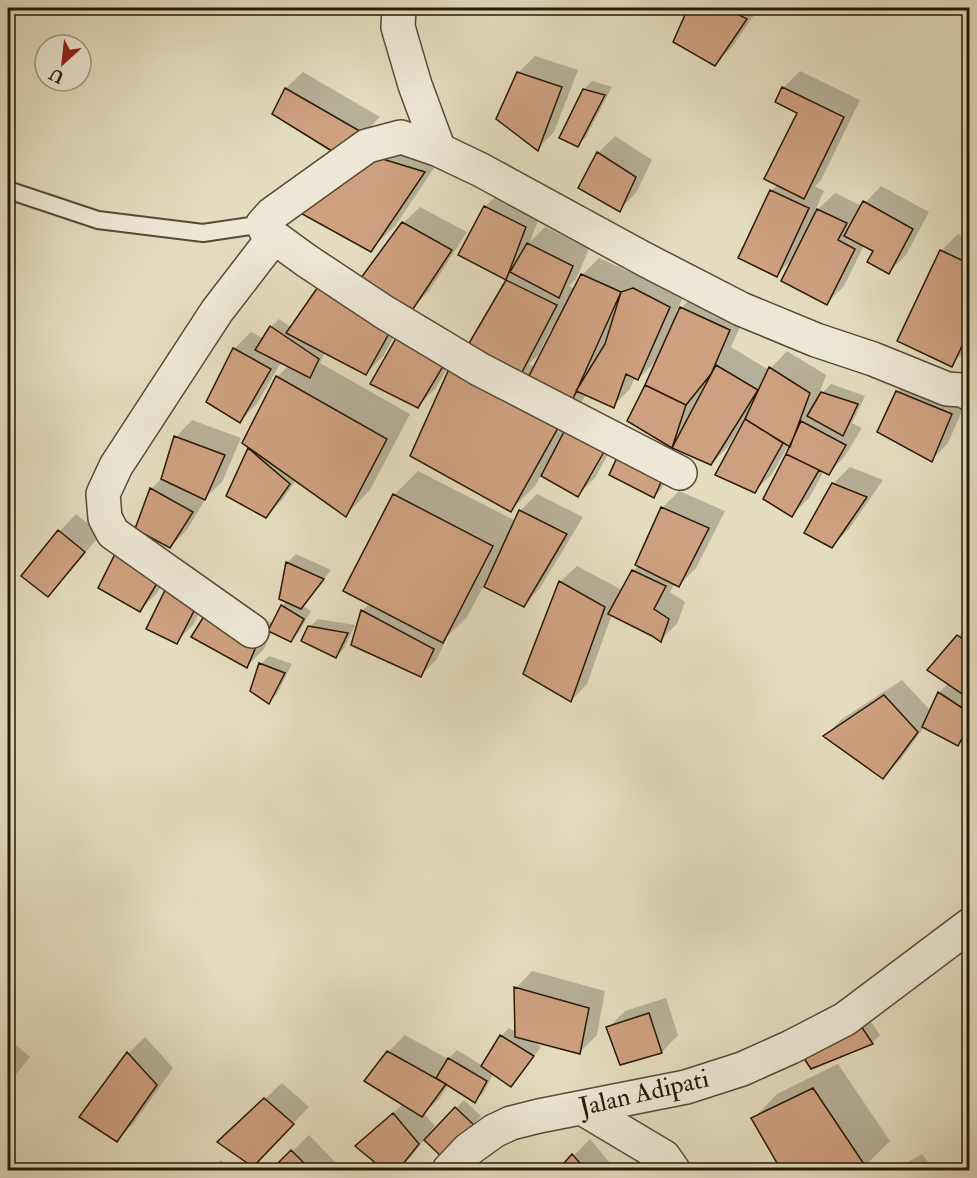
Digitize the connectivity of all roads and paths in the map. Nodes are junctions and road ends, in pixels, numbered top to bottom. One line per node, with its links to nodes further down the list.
1 (399, 8): 2 (street)
2 (439, 150): 4 (street); 5 (street)
3 (8, 190): 4 (lane)
4 (269, 230): 6 (street); 7 (street)
5 (967, 387)
6 (680, 473)
7 (252, 631)
8 (969, 925): 9 (street, Jalan Adipati)
9 (582, 1108): 10 (street, Jalan Adipati); 11 (street)
10 (449, 1170)
11 (674, 1170)

